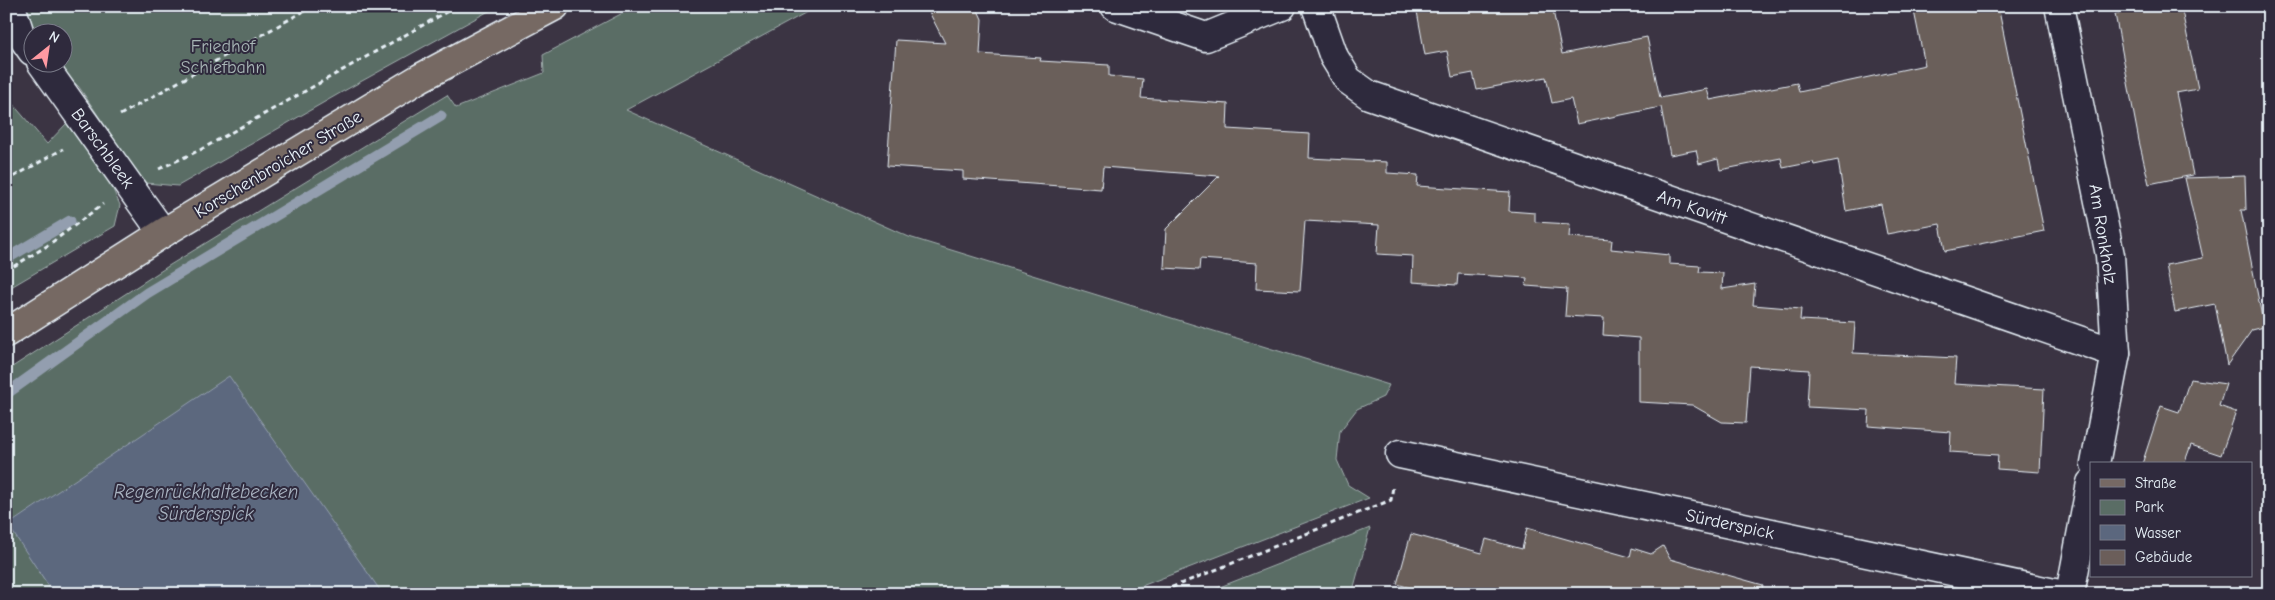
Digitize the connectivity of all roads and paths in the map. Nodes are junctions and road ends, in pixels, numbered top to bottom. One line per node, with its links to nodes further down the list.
1 (11, 6): 9 (street)
2 (313, 6): 11 (path)
3 (457, 6): 13 (path)
4 (555, 6): 14 (main road, Korschenbroicher Straße)
5 (1115, 6): 6 (street)
6 (1282, 6)
7 (1316, 6): 17 (street, Am Kavitt)
8 (2059, 6): 17 (street, Am Ronkholz)
9 (22, 37)
10 (48, 72): 11 (street, Barschbleek)
11 (91, 131): 12 (path); 13 (street, Barschbleek)
12 (6, 181)
13 (128, 184): 14 (street, Barschbleek); 15 (path)
14 (164, 234): 16 (main road, Korschenbroicher Straße)
15 (6, 271)
16 (6, 333)
17 (2116, 353): 19 (street, Am Ronkholz)
18 (1400, 454): 21 (path); 22 (street, Sürderspick)
19 (2095, 462)
20 (2090, 488): 23 (street)
21 (1155, 594)
22 (2059, 594)
23 (2070, 594)

